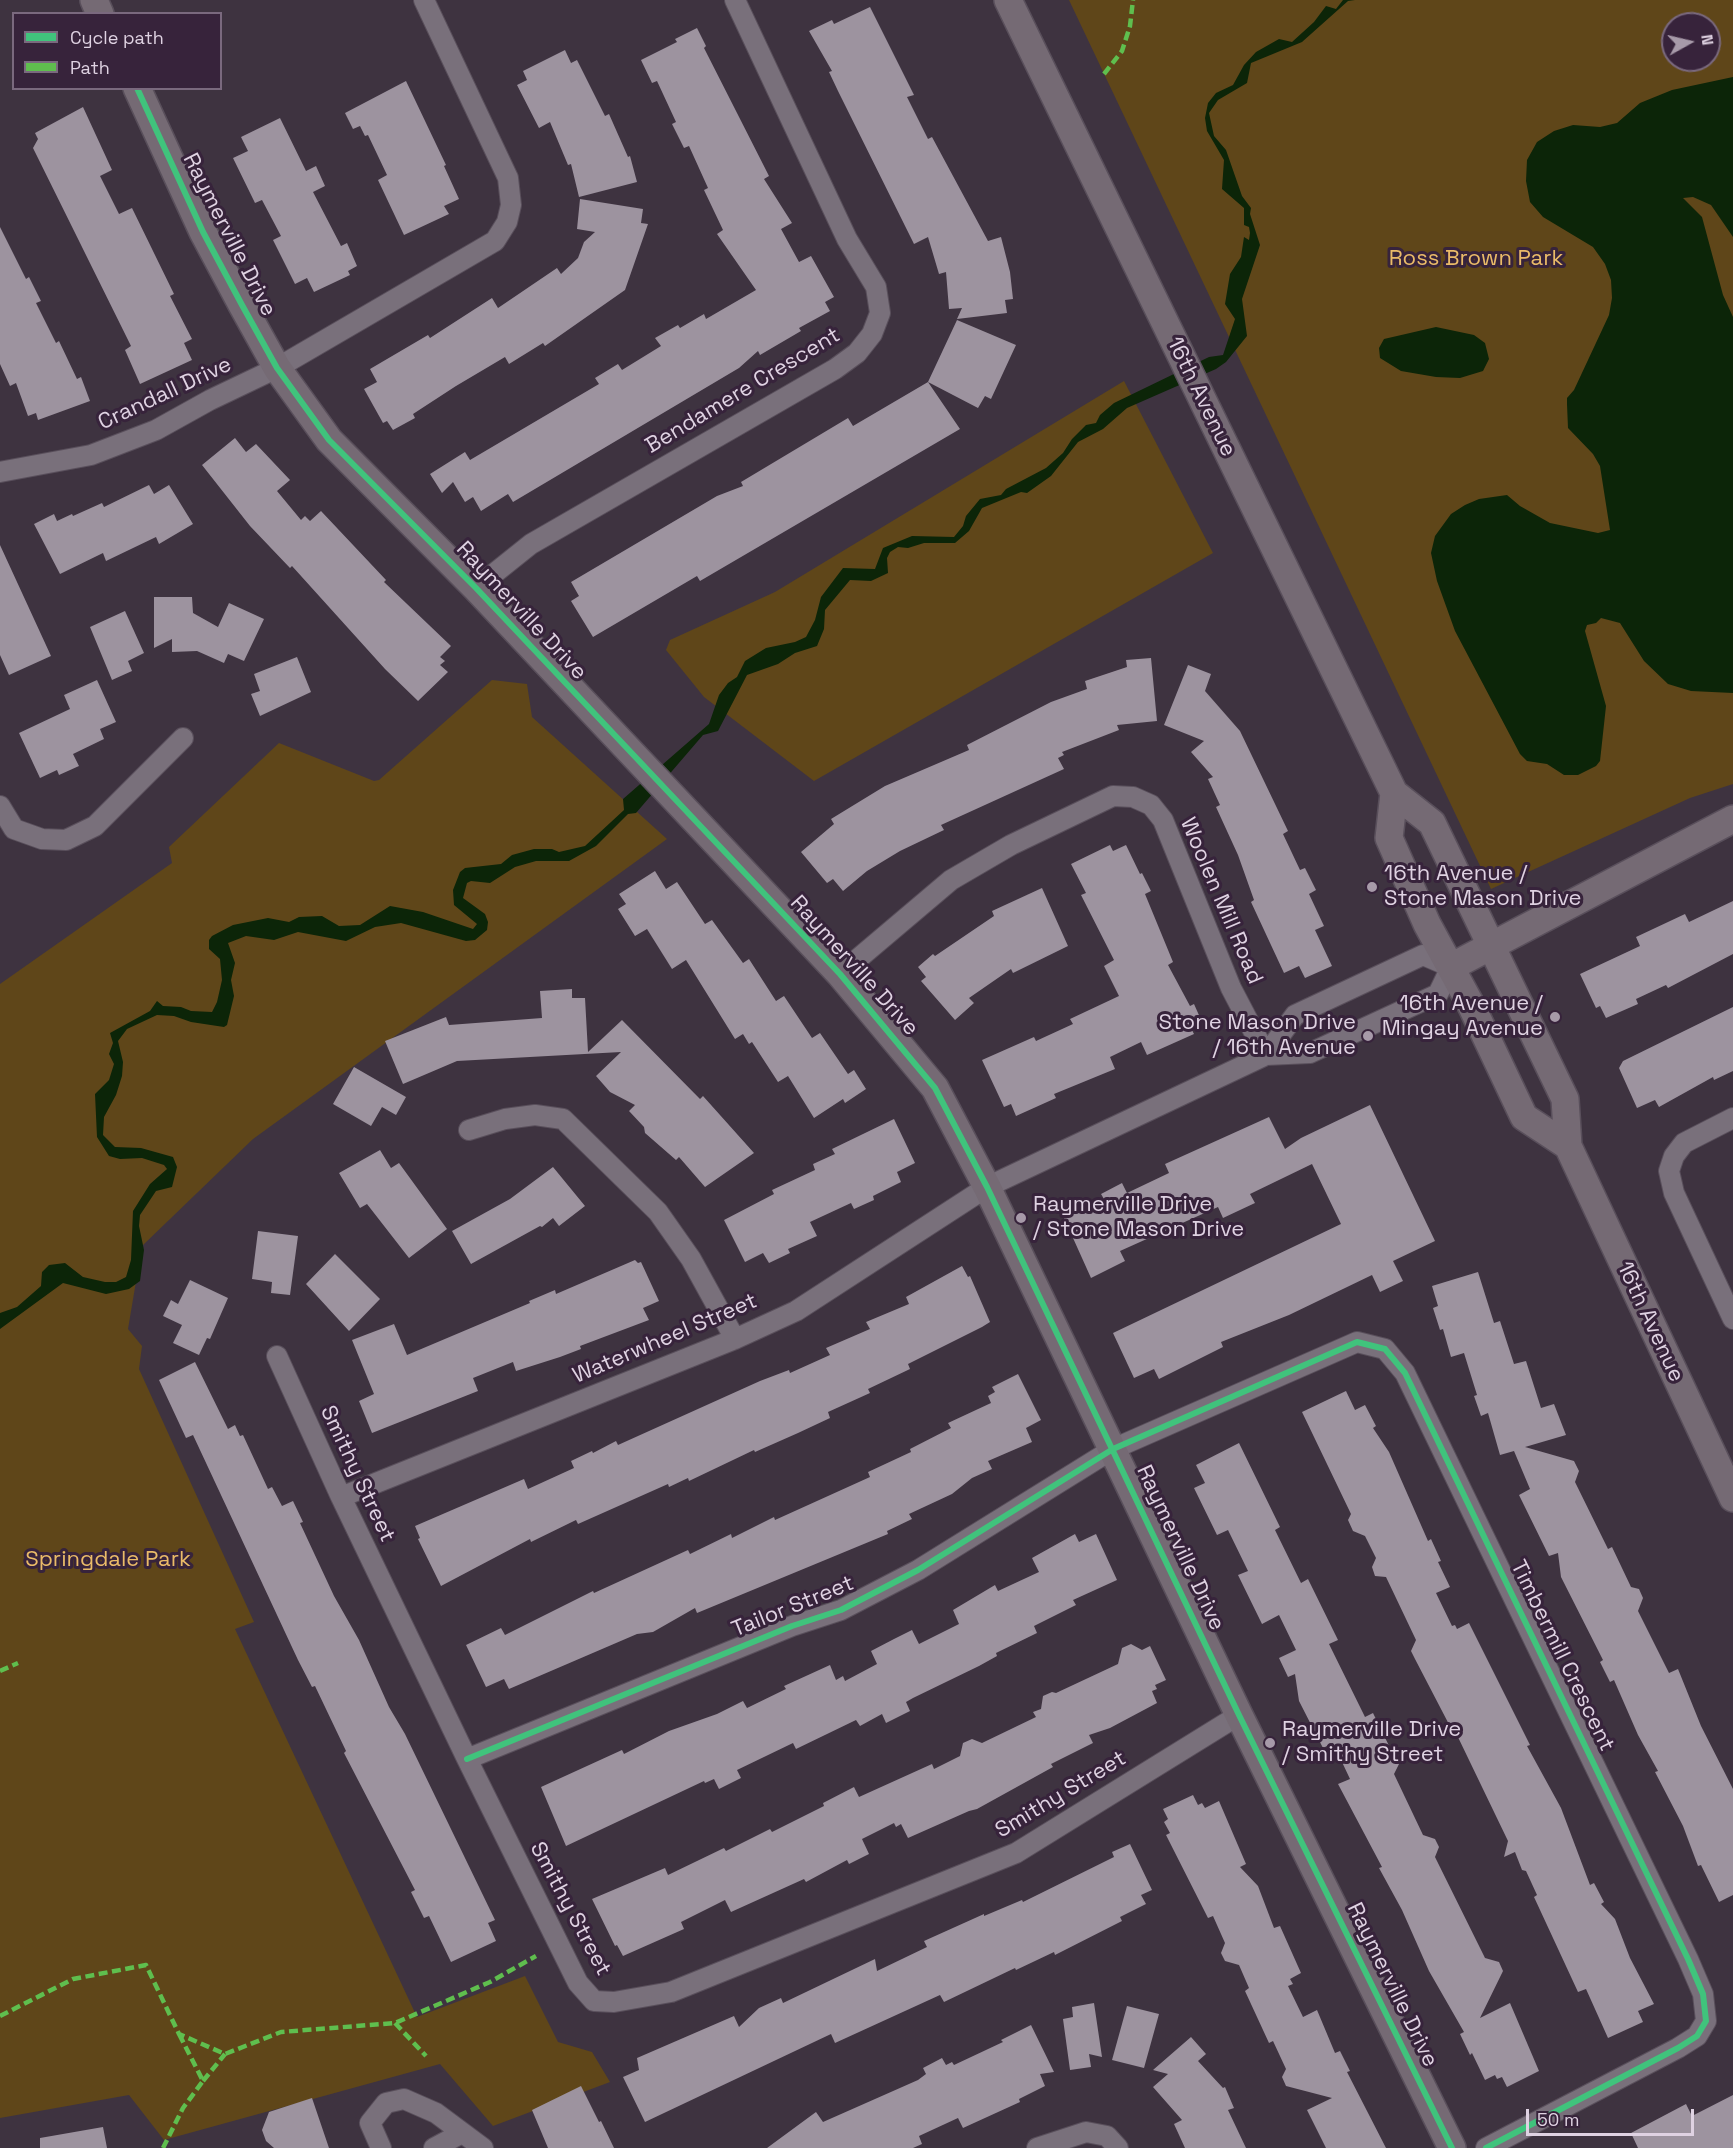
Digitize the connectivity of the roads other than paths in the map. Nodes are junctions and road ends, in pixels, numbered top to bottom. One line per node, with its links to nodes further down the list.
1 (424, 0): 5 (street)
2 (735, 0): 7 (street, Bendamere Crescent)
3 (1008, 0): 9 (street, 16th Avenue)
4 (138, 90): 5 (street, Raymerville Drive)
5 (277, 368): 6 (street, Crandall Drive); 7 (street, Raymerville Drive)
6 (0, 472)
7 (476, 588): 14 (street, Raymerville Drive)
8 (183, 738): 10 (street)
9 (1394, 793): 12 (street, 16th Avenue); 13 (street)
10 (0, 806)
11 (1733, 819): 12 (street)
12 (1491, 946): 13 (street); 18 (street, 16th Avenue)
13 (1452, 967): 15 (street); 15 (street); 18 (street)
14 (840, 974): 15 (street, Woolen Mill Road); 19 (street, Raymerville Drive)
15 (1266, 1055): 19 (street, Waterwheel Street)
16 (1733, 1118): 20 (street)
17 (470, 1130): 21 (street)
18 (1568, 1146): 25 (street, 16th Avenue)
19 (987, 1187): 21 (street, Waterwheel Street); 23 (street, Raymerville Drive)
20 (1733, 1319)
21 (735, 1338): 24 (street, Waterwheel Street)
22 (277, 1356): 24 (street, Smithy Street)
23 (1113, 1449): 26 (street, Raymerville Drive); 27 (street, Tailor Street); 35 (street, Timbermill Crescent)
24 (340, 1497): 27 (street, Smithy Street)
25 (1733, 1498)
26 (1239, 1715): 27 (street, Smithy Street); 34 (street, Raymerville Drive)
27 (467, 1759)
28 (462, 2133): 29 (street); 30 (street); 31 (street)
29 (381, 2148)
30 (434, 2148)
31 (483, 2148)
32 (1037, 2148): 33 (street)
33 (1118, 2148)
34 (1452, 2148)
35 (1486, 2148)

